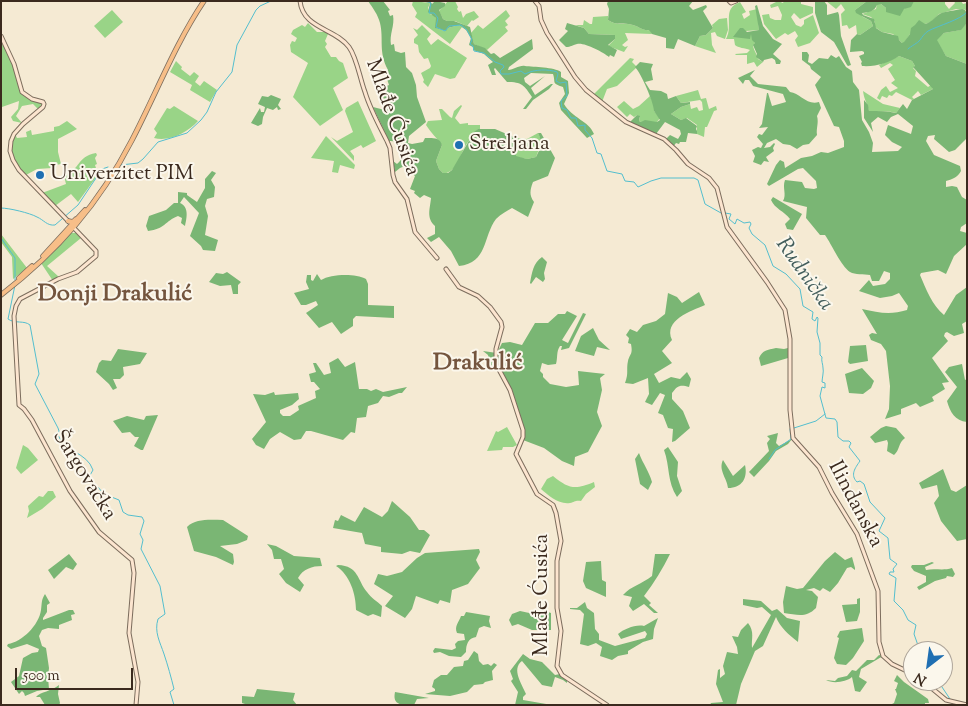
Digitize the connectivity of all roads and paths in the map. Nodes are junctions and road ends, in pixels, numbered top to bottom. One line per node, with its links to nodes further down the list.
1 (203, 1): 5 (main road); 5 (main road)
2 (300, 1): 6 (street, Mlađe Ćusića)
3 (535, 1): 9 (street, Ilindanska)
4 (1, 36): 5 (street)
5 (71, 225): 8 (main road); 11 (street, Šargovačka)
6 (437, 258)
7 (446, 269): 12 (street, Mlađe Ćusića)
8 (1, 294)
9 (903, 669)
10 (934, 691): 13 (street)
11 (136, 705)
12 (607, 705)
13 (967, 705)

